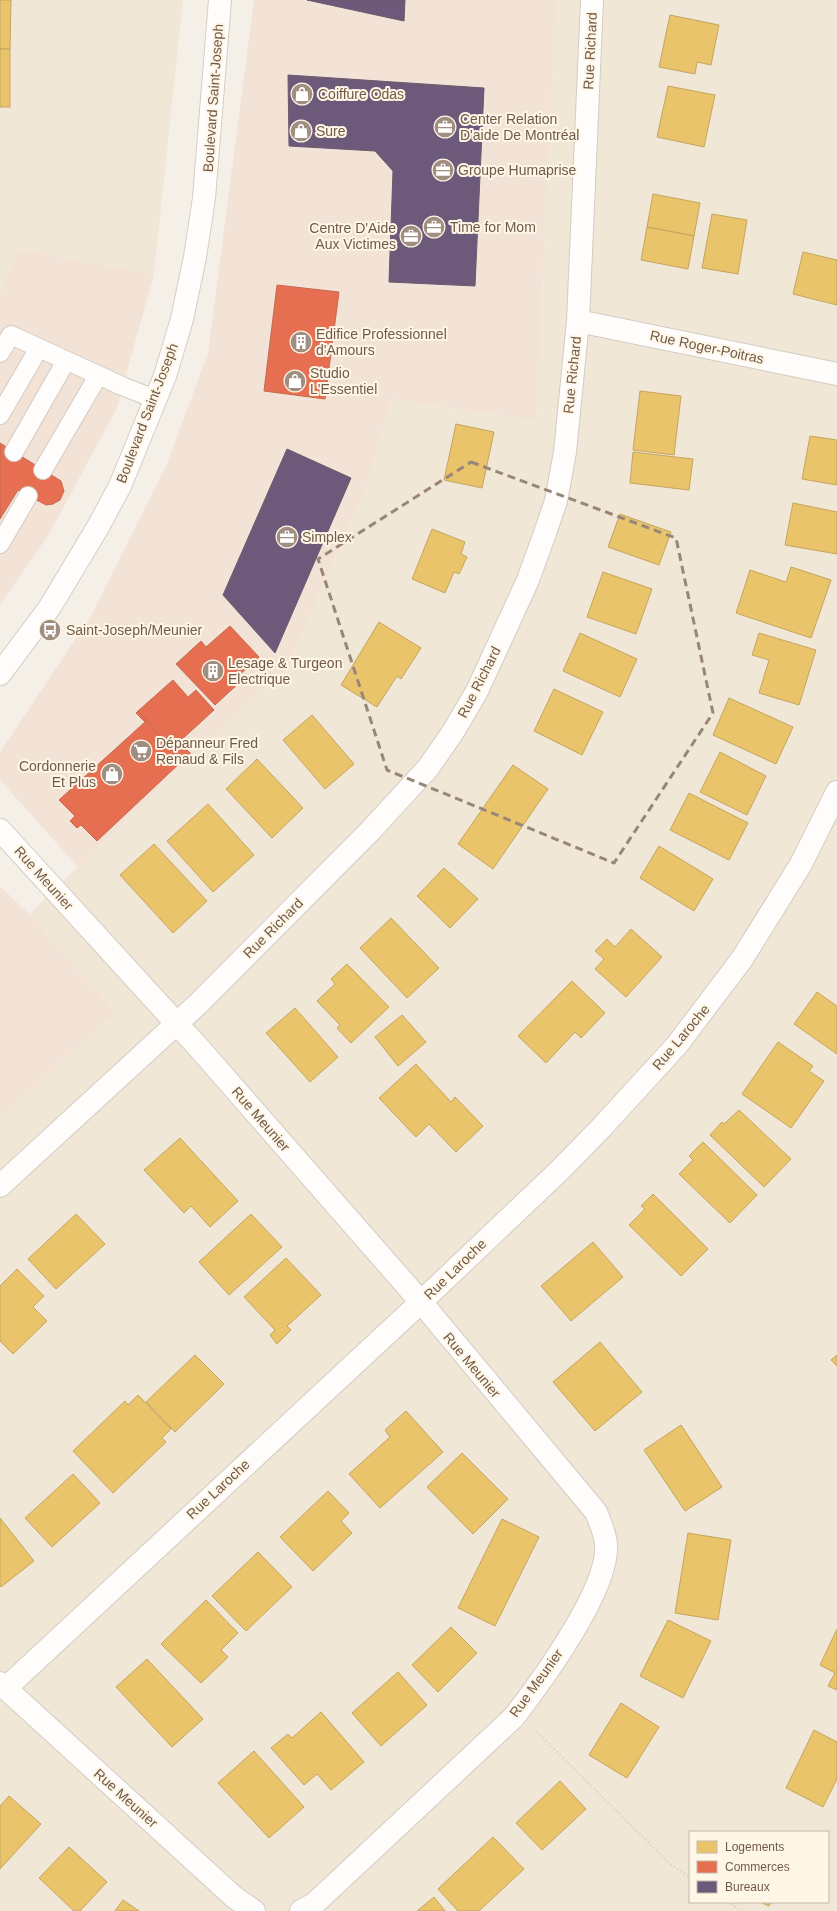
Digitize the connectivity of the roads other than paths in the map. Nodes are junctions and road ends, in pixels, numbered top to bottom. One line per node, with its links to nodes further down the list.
1 (220, 0): 9 (street, Boulevard Saint-Joseph)
2 (592, 0): 3 (street, Rue Richard)
3 (578, 321): 7 (street, Rue Roger-Poitras); 18 (street, Rue Richard)
4 (39, 348): 5 (lane); 6 (lane); 10 (lane)
5 (0, 353)
6 (66, 361): 8 (lane); 11 (lane)
7 (837, 374)
8 (98, 376): 9 (lane); 12 (lane)
9 (155, 399): 15 (street, Boulevard Saint-Joseph)
10 (0, 415)
11 (14, 452)
12 (43, 470)
13 (28, 496): 14 (lane)
14 (0, 544)
15 (0, 674)
16 (837, 792): 20 (street, Rue Laroche)
17 (0, 830): 18 (street, Rue Meunier)
18 (177, 1024): 19 (street, Rue Richard); 20 (street, Rue Meunier)
19 (0, 1186)
20 (421, 1302): 21 (street, Rue Laroche); 23 (street, Rue Meunier)
21 (3, 1685): 22 (street, Rue Meunier)
22 (254, 1911)
23 (301, 1911)

